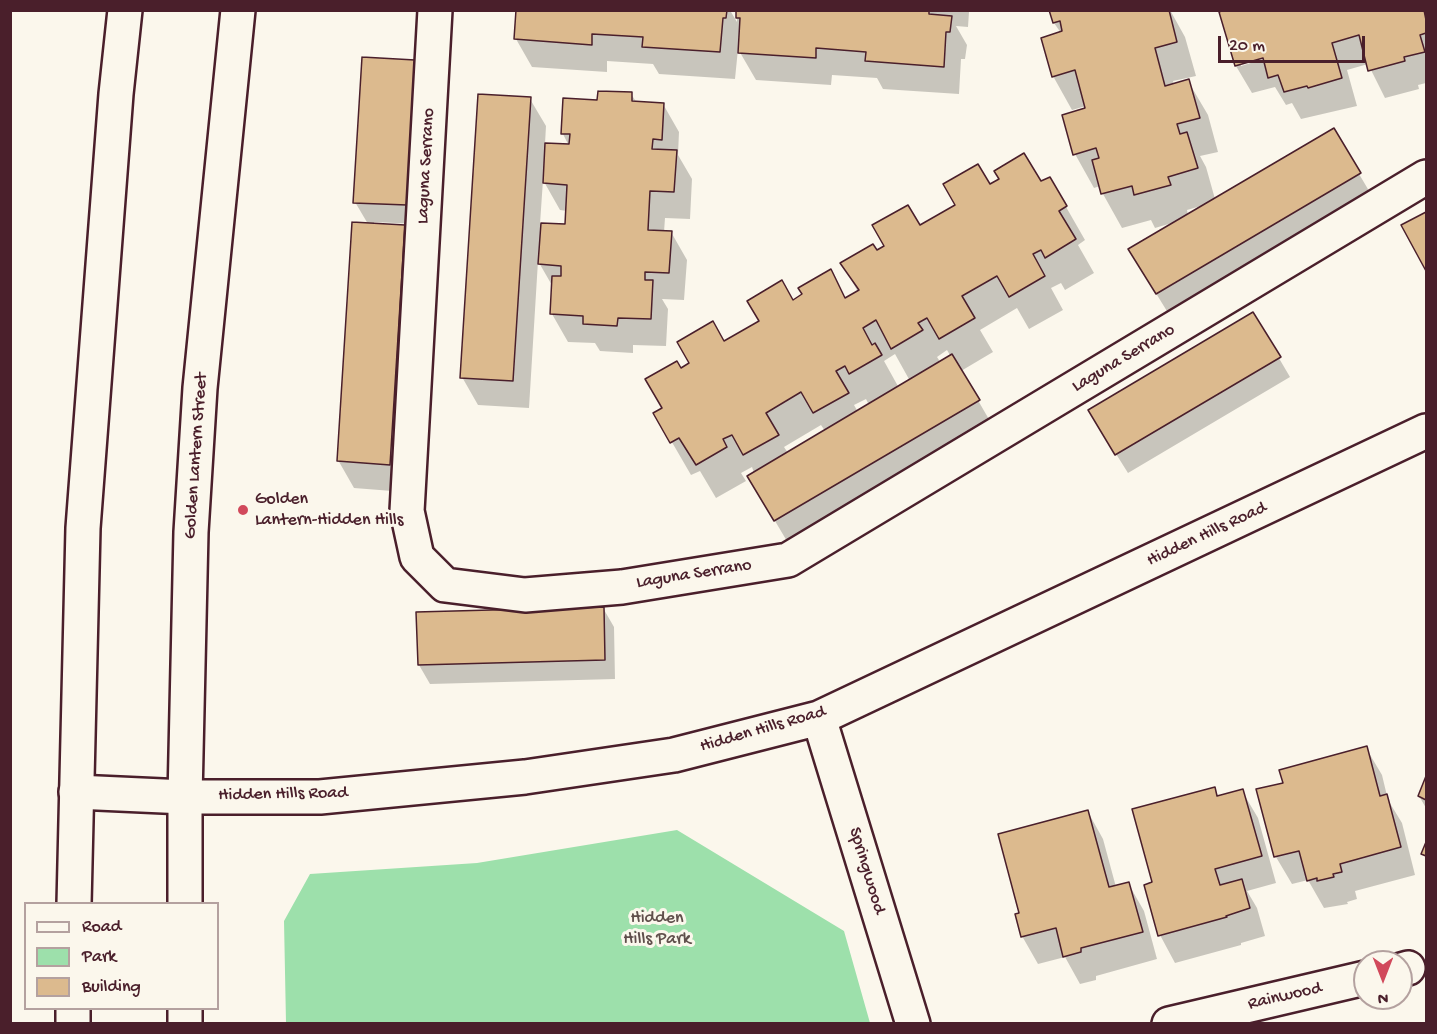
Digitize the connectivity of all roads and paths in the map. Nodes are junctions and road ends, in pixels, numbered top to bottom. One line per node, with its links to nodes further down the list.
1 (125, 10): 7 (street)
2 (238, 10): 8 (street, Golden Lantern Street)
3 (435, 10): 4 (street, Laguna Serrano)
4 (1426, 177)
5 (1426, 431): 6 (street, Hidden Hills Road)
6 (819, 718): 8 (street, Hidden Hills Road); 12 (street, Springwood)
7 (76, 792): 8 (street, Hidden Hills Road); 9 (street)
8 (185, 797): 10 (street, Golden Lantern Street)
9 (74, 902)
10 (185, 902)
11 (1353, 981): 13 (street, Rainwood)
12 (913, 1023)
13 (1169, 1023)

